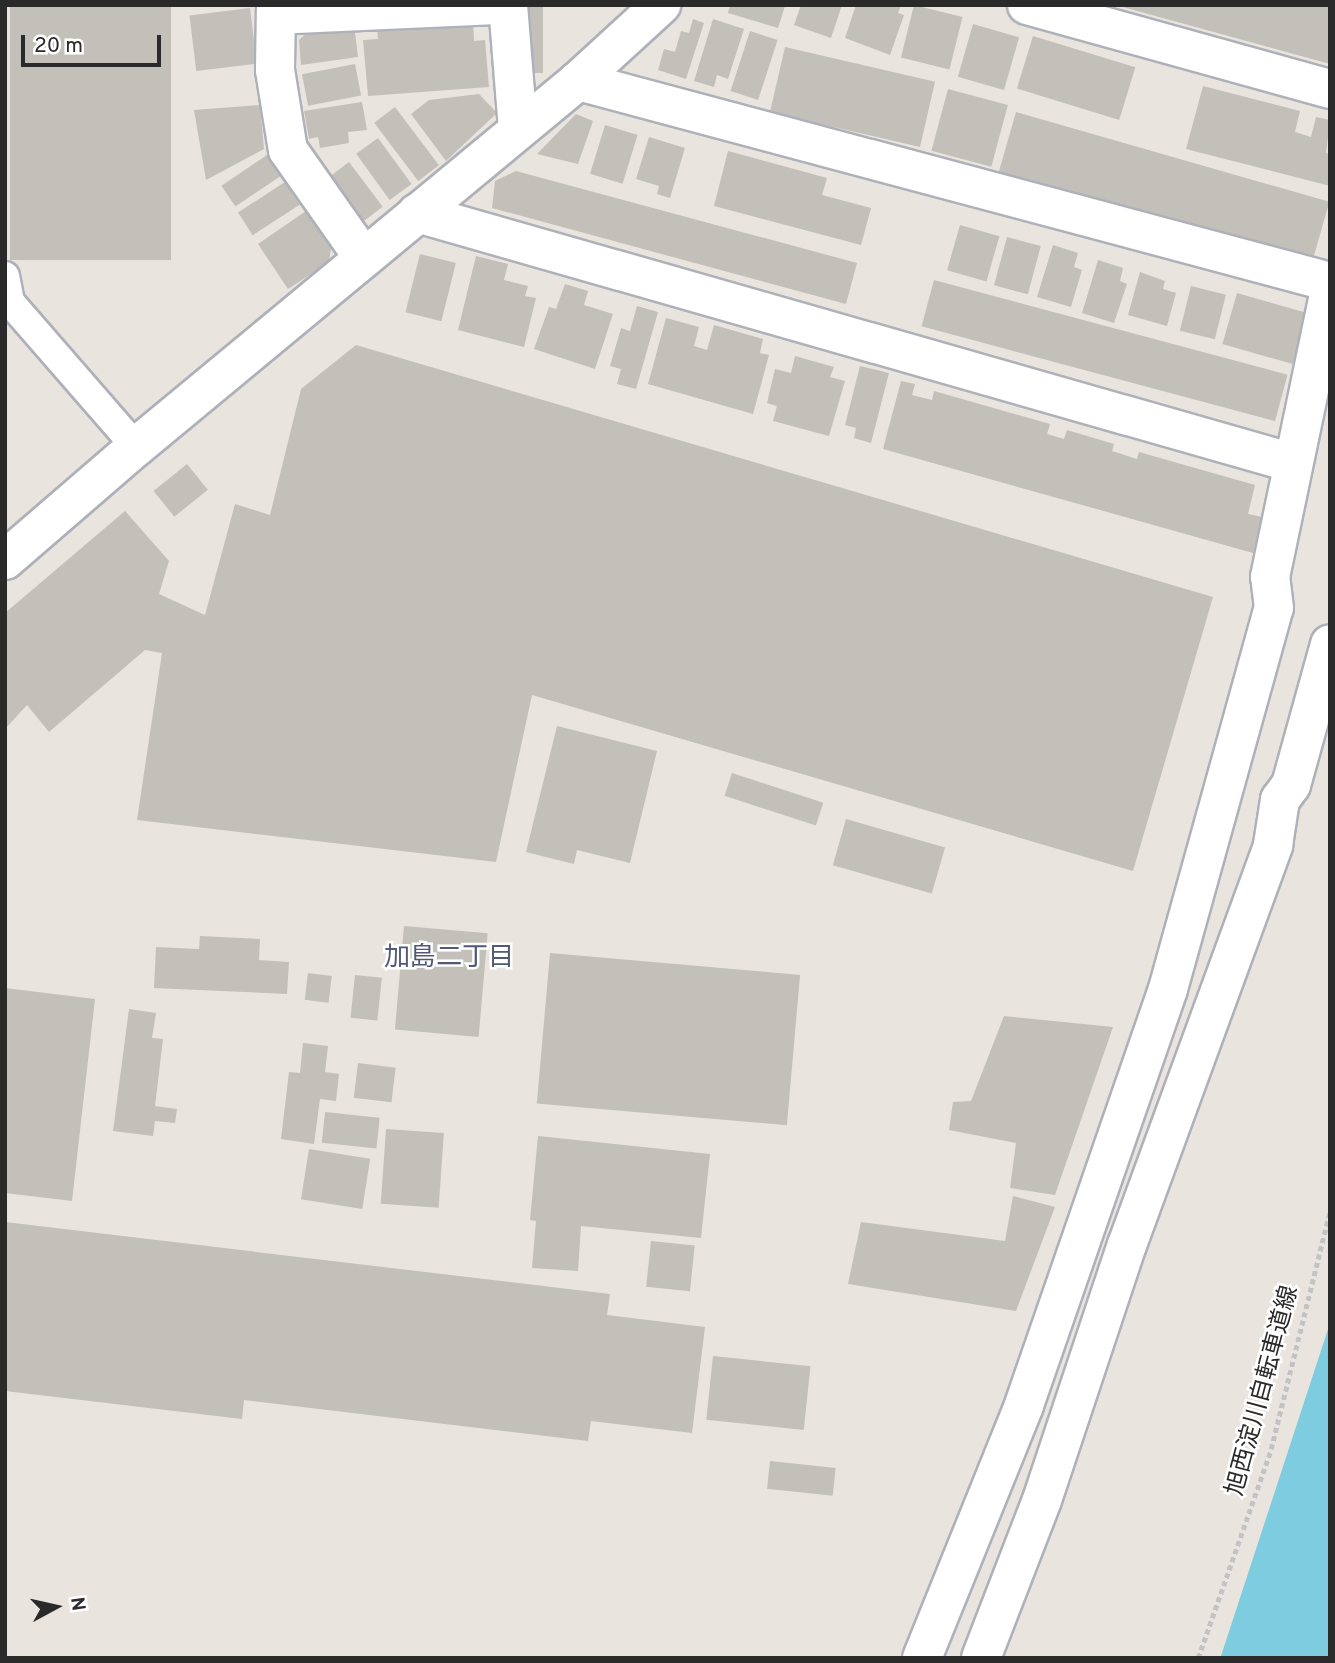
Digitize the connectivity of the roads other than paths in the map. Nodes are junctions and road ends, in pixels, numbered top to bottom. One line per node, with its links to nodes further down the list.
1 (500, 5): 5 (street)
2 (508, 5): 8 (street)
3 (661, 5): 6 (street)
4 (1027, 5): 7 (street)
5 (276, 10): 10 (street)
6 (578, 81): 8 (street); 12 (street)
7 (1330, 89)
8 (518, 129): 9 (street)
9 (417, 213): 10 (street); 15 (street)
10 (364, 258): 14 (street)
11 (5, 276): 14 (lane)
12 (1330, 282)
13 (1330, 290): 15 (street)
14 (136, 447): 16 (street)
15 (1293, 463): 18 (street)
16 (5, 560)
17 (1330, 644): 19 (street)
18 (922, 1658)
19 (981, 1658)

